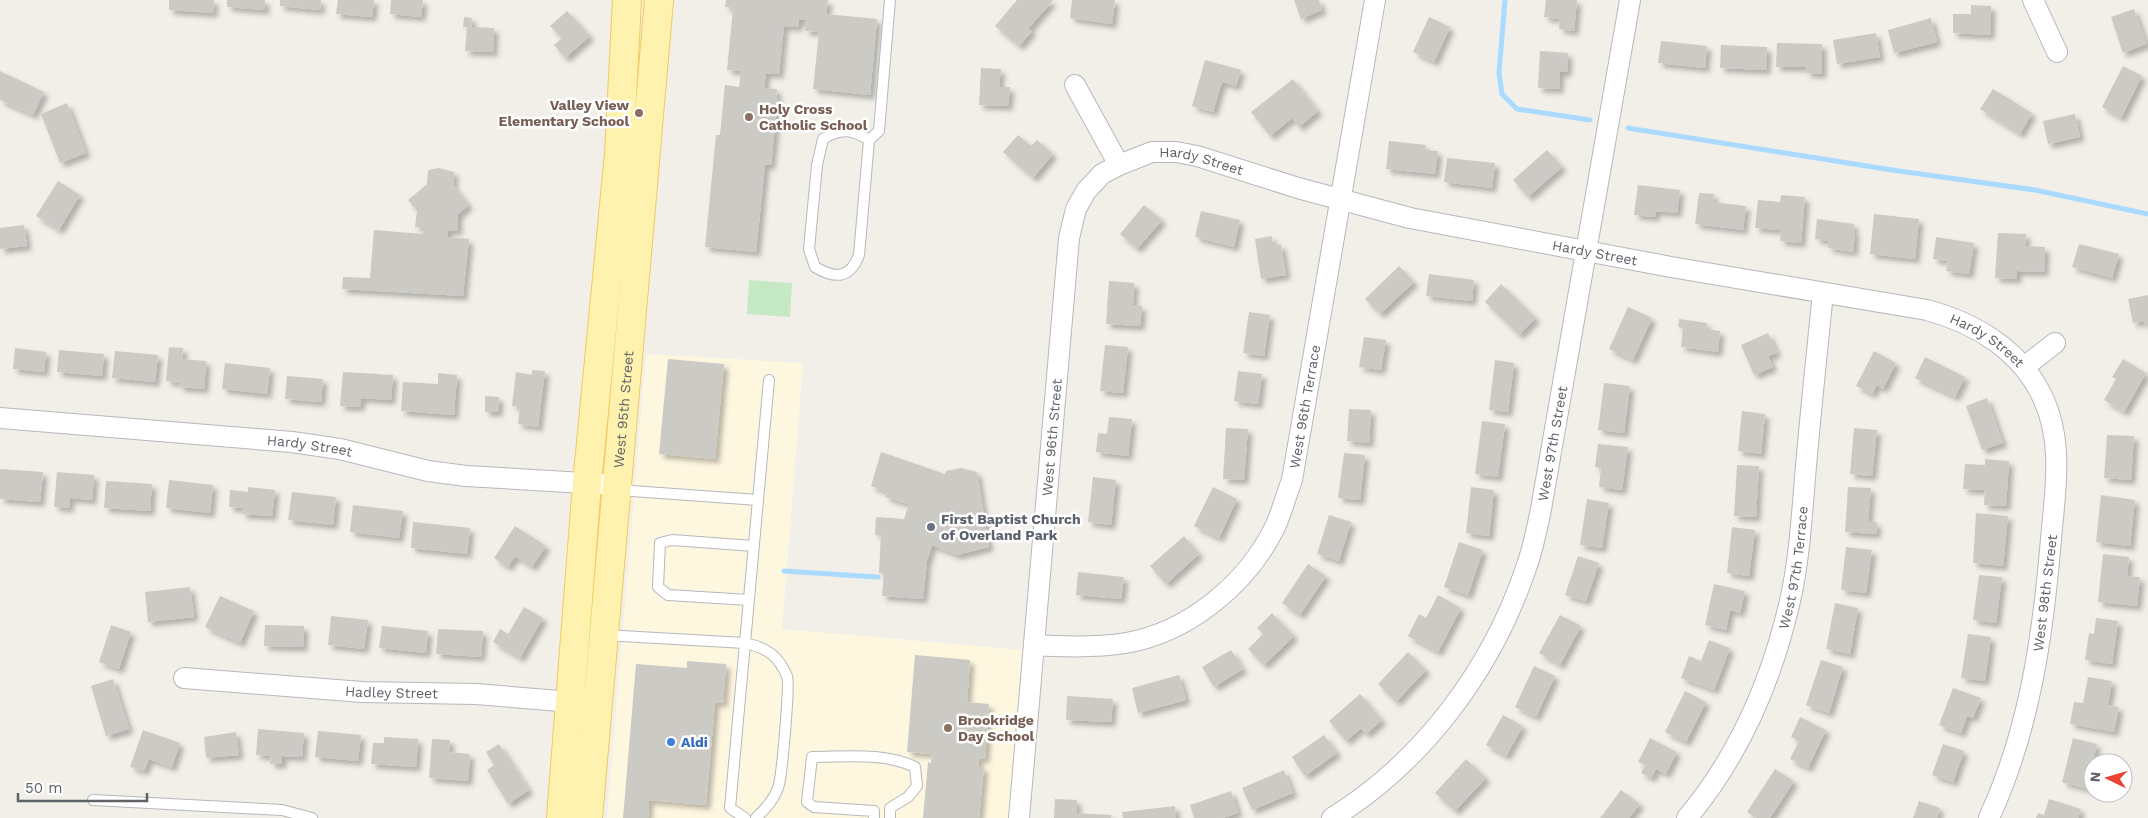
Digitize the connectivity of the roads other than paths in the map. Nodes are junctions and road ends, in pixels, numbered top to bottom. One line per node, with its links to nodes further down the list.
1 (627, 0): 18 (main road, West 95th Street)
2 (659, 0): 19 (main road, West 95th Street)
3 (890, 0): 9 (lane)
4 (1375, 0): 11 (street, West 96th Terrace)
5 (1630, 0): 12 (street, West 97th Street)
6 (2033, 0): 7 (street)
7 (2057, 52)
8 (1075, 85): 10 (street)
9 (869, 140): 9 (lane)
10 (1119, 165): 11 (street, Hardy Street); 25 (street, West 96th Street)
11 (1340, 200): 12 (street, Hardy Street); 25 (street, West 96th Terrace)
12 (1586, 251): 13 (street, Hardy Street); 38 (street, West 97th Street)
13 (1823, 293): 15 (street, Hardy Street); 39 (street, West 97th Terrace)
14 (2055, 343): 15 (street, Hardy Street)
15 (2024, 368): 40 (street, West 98th Street)
16 (769, 380): 20 (lane)
17 (0, 418): 18 (street, Hardy Street)
18 (587, 484): 19 (street, Hardy Street); 23 (main road, West 95th Street)
19 (618, 485): 20 (lane); 23 (main road, West 95th Street)
20 (758, 500): 21 (lane)
21 (754, 546): 22 (lane); 22 (lane)
22 (749, 600): 24 (lane)
23 (590, 634): 24 (lane); 27 (main road, West 95th Street); 28 (main road, West 95th Street)
24 (744, 643): 33 (lane); 34 (lane)
25 (1034, 645): 37 (street, West 96th Street)
26 (184, 678): 27 (street, Hadley Street)
27 (570, 702): 28 (street, Hadley Street); 31 (main road, West 95th Street)
28 (598, 705): 32 (main road, West 95th Street)
29 (93, 800): 30 (lane)
30 (312, 818)
31 (561, 818)
32 (588, 818)
33 (745, 818)
34 (756, 818)
35 (874, 818): 36 (lane)
36 (890, 818)
37 (1019, 818)
38 (1332, 818)
39 (1687, 818)
40 (1989, 818)

